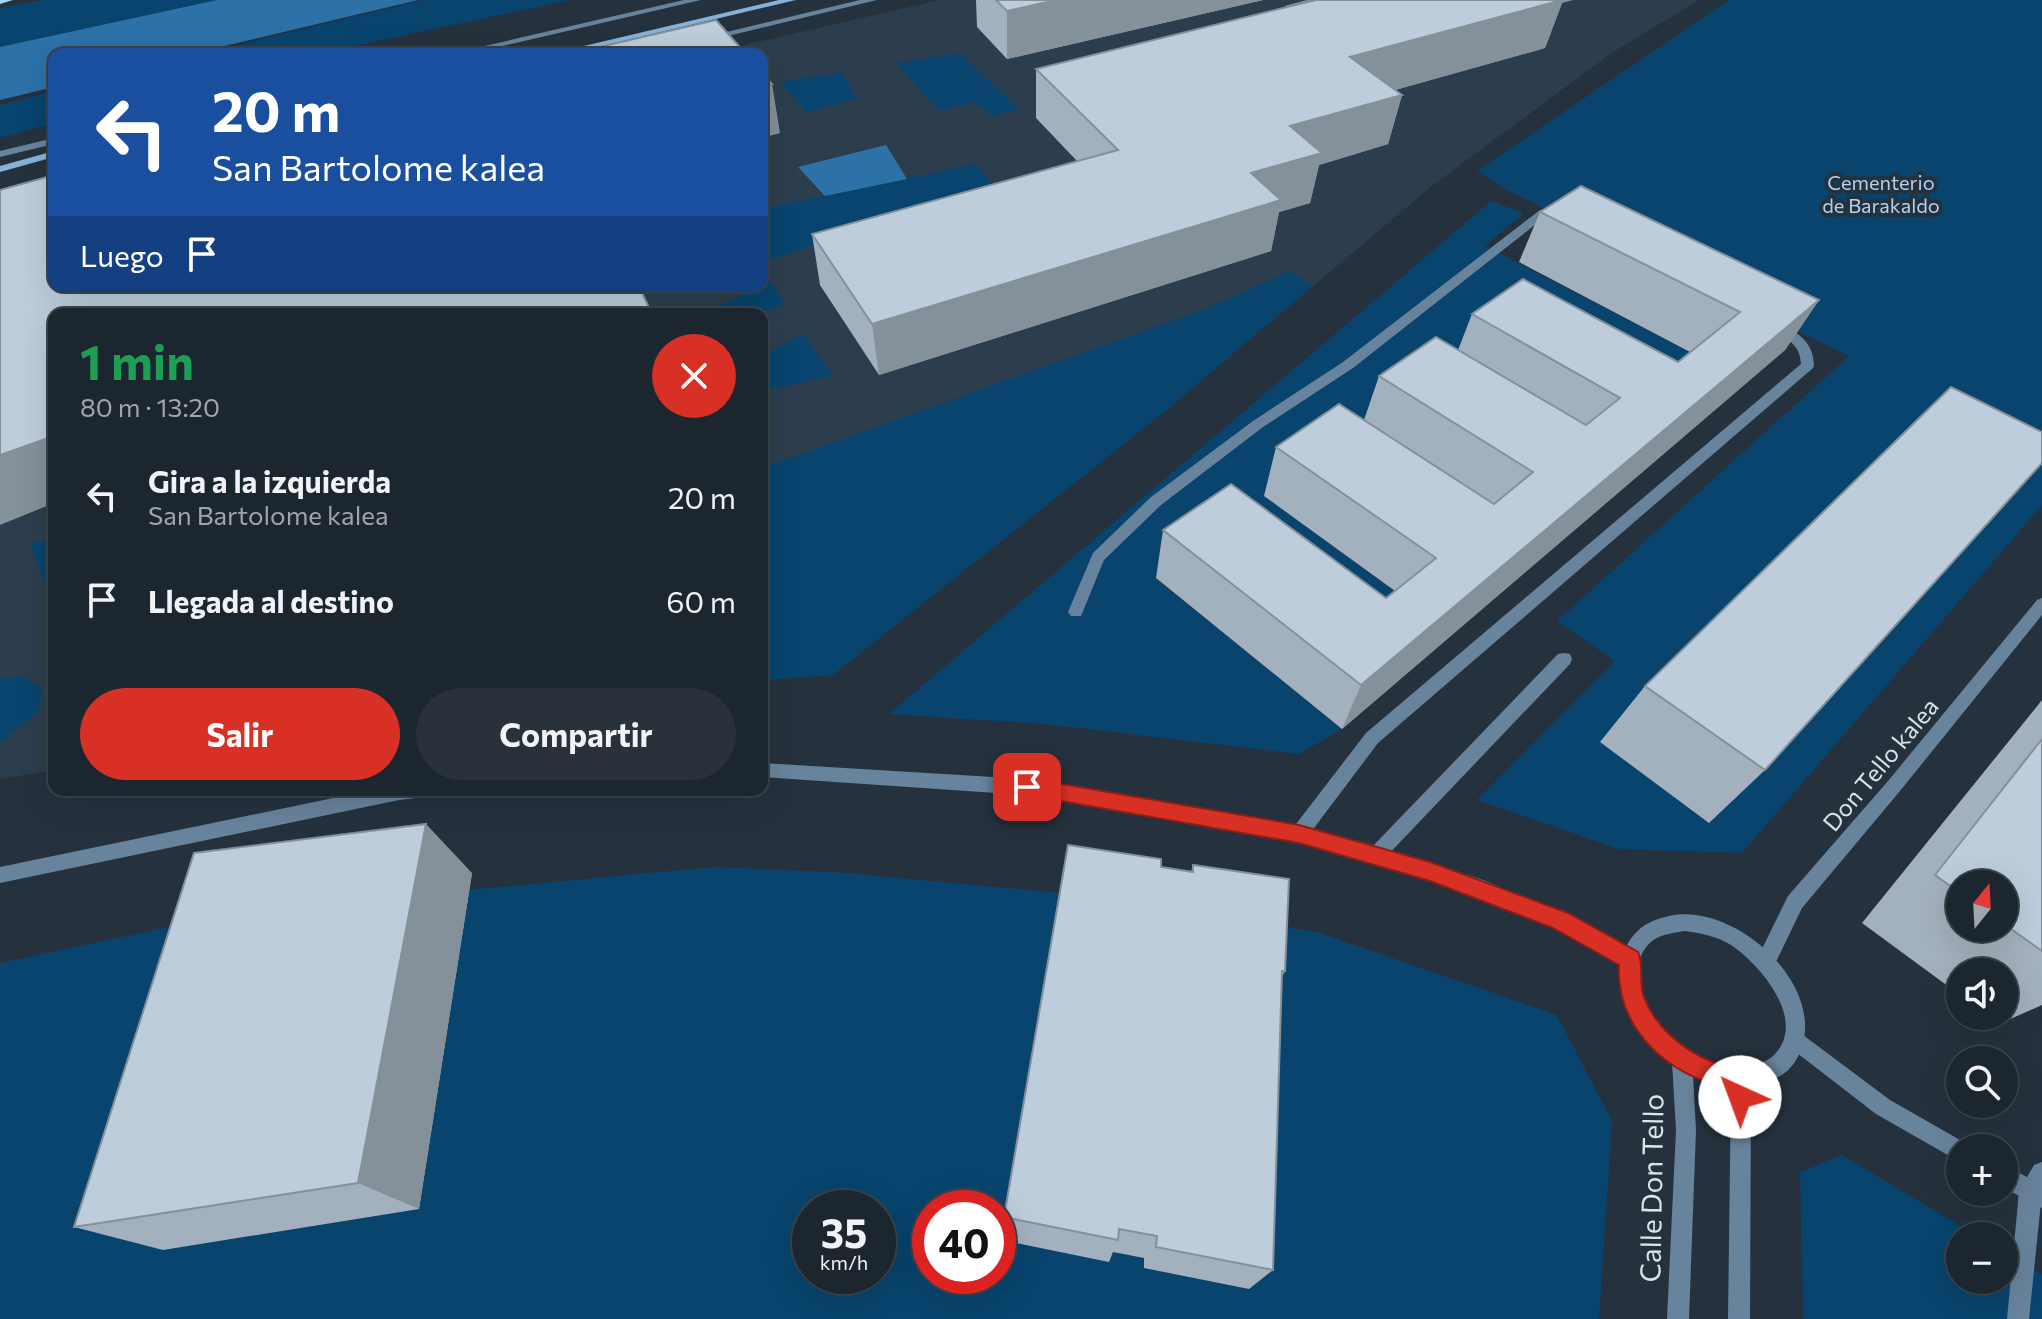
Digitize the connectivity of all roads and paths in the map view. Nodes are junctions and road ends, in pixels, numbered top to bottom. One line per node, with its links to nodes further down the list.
1 (7, 0): 5 (main road)
2 (696, 0): 7 (street)
3 (791, 0): 8 (main road)
4 (872, 0): 6 (street)
5 (0, 1)
6 (699, 40)
7 (482, 48)
8 (581, 48)
9 (48, 142): 10 (street)
10 (0, 154)
11 (48, 156): 12 (main road)
12 (0, 169)
13 (1571, 225): 16 (street)
14 (1765, 322): 20 (street)
15 (2042, 604): 24 (street, Don Tello kalea)
16 (1076, 612)
17 (1564, 659): 21 (street)
18 (768, 770): 20 (street)
19 (380, 796): 22 (street)
20 (1299, 834): 21 (street)
21 (1377, 854): 23 (street)
22 (0, 875)
23 (1630, 959): 24 (street); 26 (street)
24 (1766, 961): 25 (street)
25 (1795, 1039): 27 (street); 28 (street)
26 (1682, 1059): 27 (street); 31 (street, Calle Don Tello)
27 (1741, 1079): 32 (street)
28 (1946, 1143)
29 (2018, 1181): 30 (street)
30 (2038, 1187): 33 (street)
31 (1678, 1319)
32 (1739, 1319)
33 (2018, 1319)

